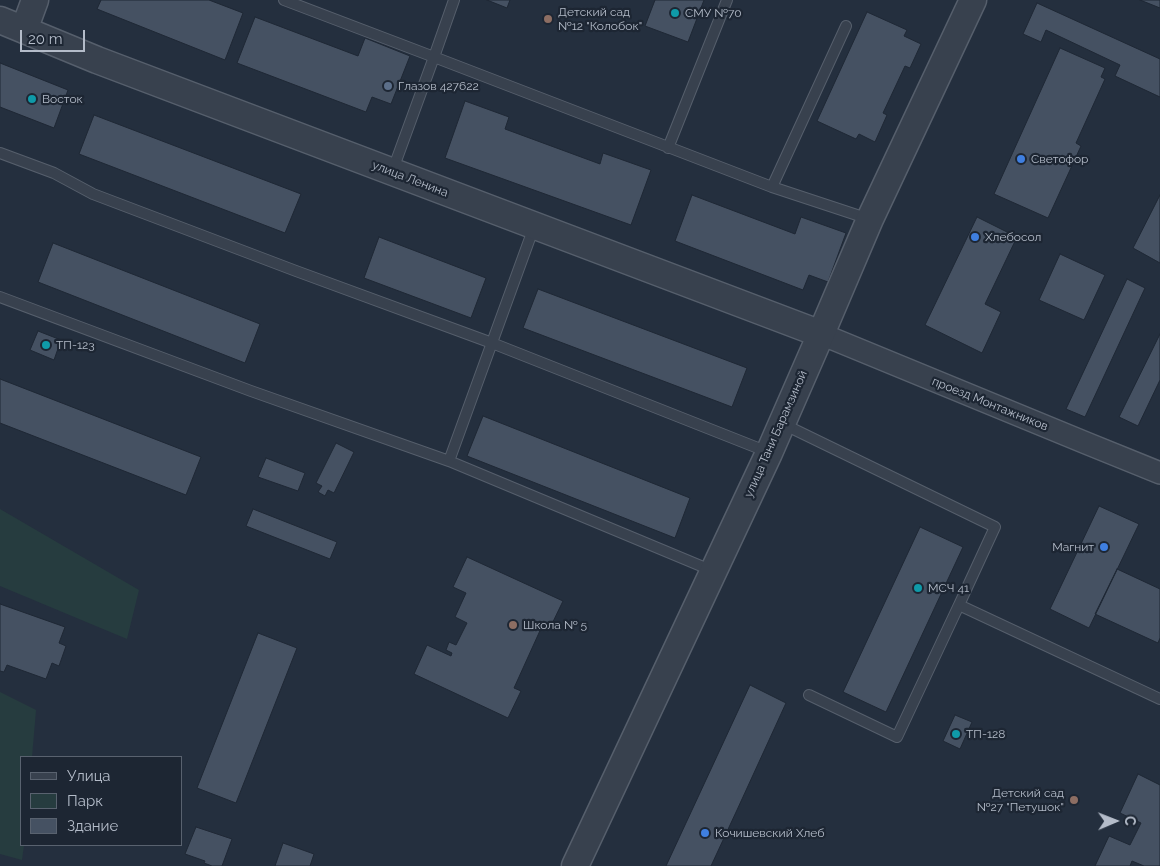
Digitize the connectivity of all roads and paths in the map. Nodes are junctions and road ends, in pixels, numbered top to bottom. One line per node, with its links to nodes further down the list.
1 (35, 0): 8 (street)
2 (284, 0): 9 (lane)
3 (454, 0): 9 (lane)
4 (727, 0): 10 (lane)
5 (973, 0): 14 (street, улица Тани Барамзиной)
6 (0, 20): 8 (street, улица Ленина)
7 (846, 26): 13 (lane)
8 (24, 30): 12 (street, улица Ленина)
9 (434, 57): 10 (lane); 12 (lane)
10 (668, 148): 13 (lane)
11 (0, 153): 18 (lane)
12 (392, 172): 15 (street, улица Ленина)
13 (772, 187): 14 (lane)
14 (870, 219): 17 (street, улица Тани Барамзиной)
15 (535, 225): 17 (street, улица Ленина); 18 (lane)
16 (0, 298): 21 (lane)
17 (821, 334): 19 (street, улица Тани Барамзиной); 22 (street, проезд Монтажников)
18 (492, 343): 20 (lane); 21 (lane)
19 (782, 424): 20 (street, улица Тани Барамзиной); 24 (lane)
20 (769, 453): 23 (street, улица Тани Барамзиной)
21 (449, 461): 23 (lane)
22 (1160, 472)
23 (714, 572): 27 (street, улица Тани Барамзиной)
24 (959, 605): 25 (lane); 26 (lane)
25 (809, 695)
26 (1160, 699)
27 (575, 866)

